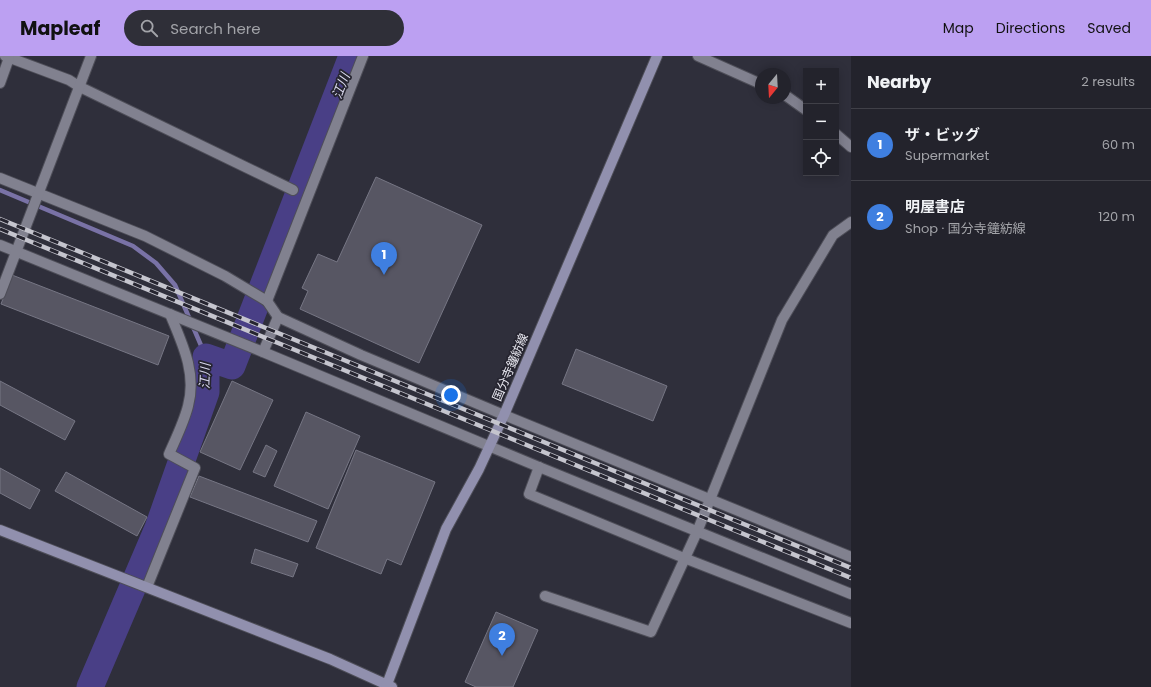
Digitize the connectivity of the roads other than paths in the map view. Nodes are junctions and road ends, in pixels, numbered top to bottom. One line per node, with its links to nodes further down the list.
1 (91, 56): 8 (street)
2 (363, 56): 20 (street)
3 (657, 56): 24 (street, 国分寺鐘紡線)
4 (698, 56): 6 (street)
5 (7, 57): 7 (street); 8 (street)
6 (755, 81)
7 (0, 83)
8 (80, 87): 14 (street); 15 (street)
9 (791, 99): 10 (street)
10 (803, 108)
11 (839, 137): 12 (street)
12 (851, 147)
13 (0, 178): 15 (street)
14 (293, 190)
15 (37, 193): 18 (street); 20 (street)
16 (851, 222): 27 (street)
17 (0, 245): 18 (street)
18 (15, 252): 19 (street); 21 (street)
19 (0, 294)
20 (267, 301): 22 (street)
21 (170, 314): 23 (street); 32 (street)
22 (278, 317): 23 (street); 24 (street)
23 (263, 352): 25 (street)
24 (504, 415): 25 (street, 国分寺鐘紡線); 27 (street)
25 (489, 446): 26 (street); 36 (street, 国分寺鐘紡線)
26 (539, 467): 29 (street); 31 (street)
27 (710, 499): 29 (street); 30 (street)
28 (0, 530): 32 (street)
29 (697, 532): 31 (street); 33 (street)
30 (851, 557)
31 (684, 558): 34 (street); 35 (street)
32 (147, 587): 36 (street)
33 (851, 594)
34 (545, 596)
35 (851, 623)
36 (388, 686)

